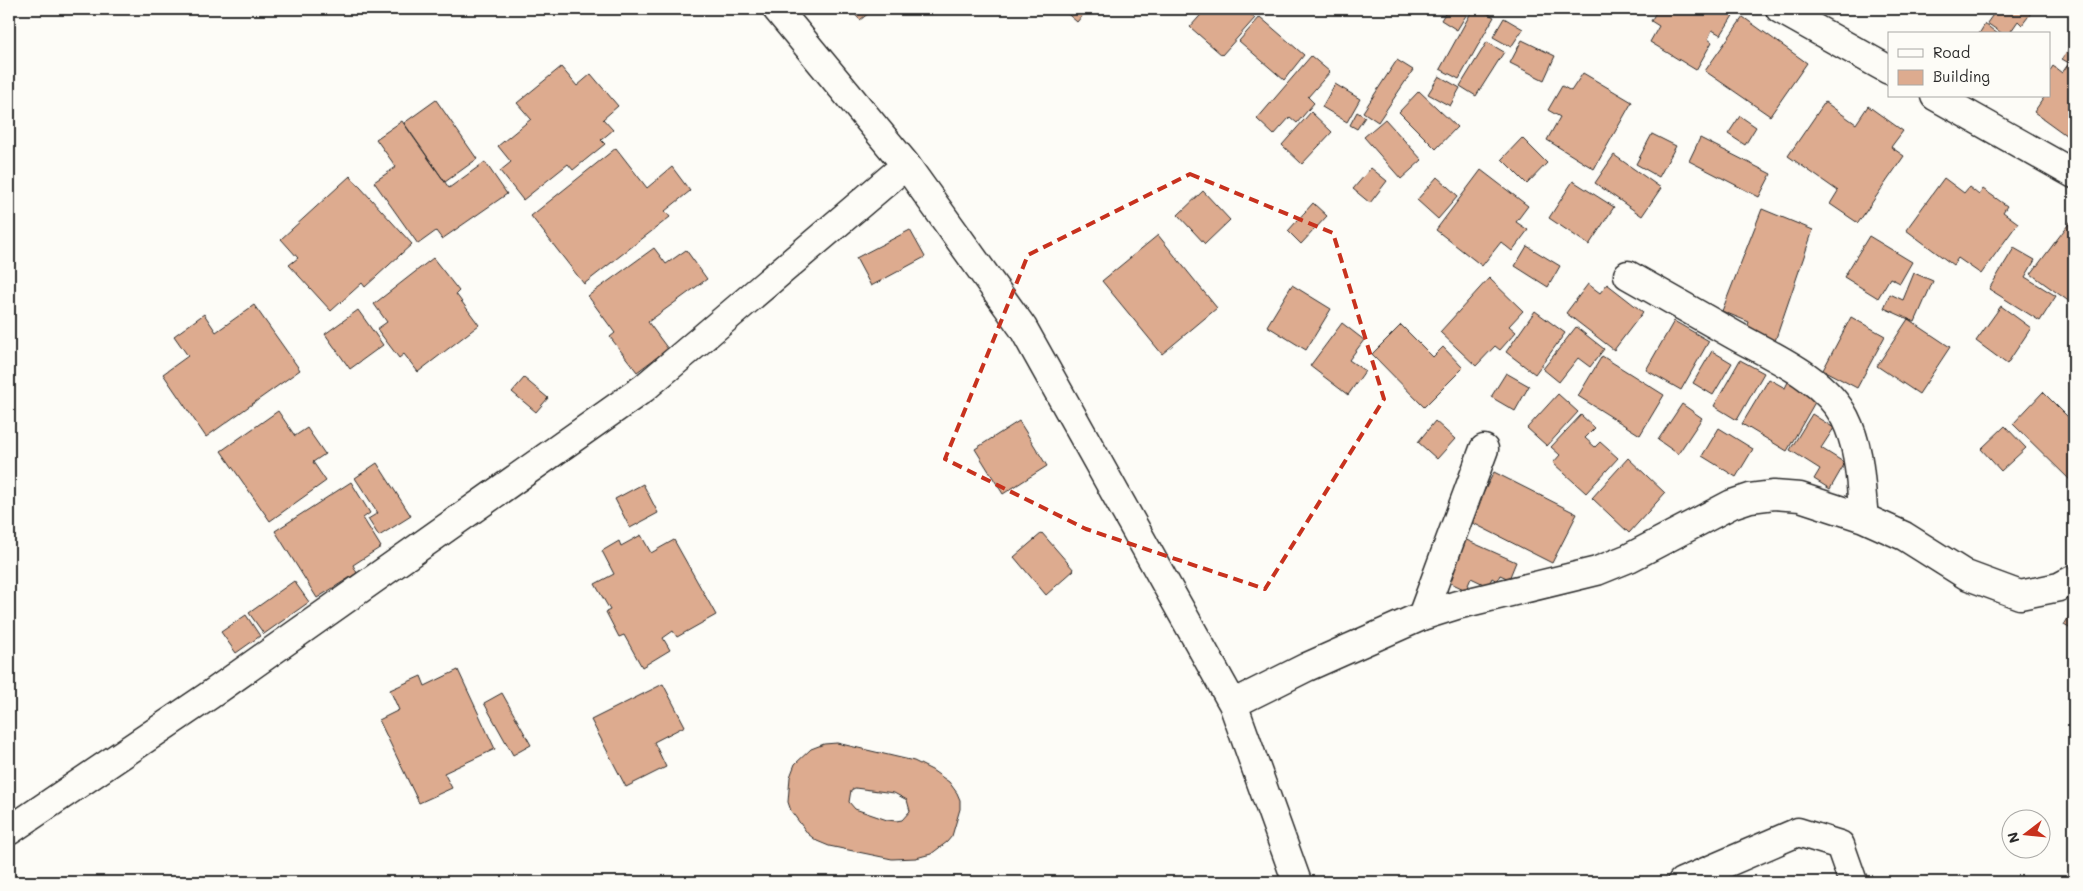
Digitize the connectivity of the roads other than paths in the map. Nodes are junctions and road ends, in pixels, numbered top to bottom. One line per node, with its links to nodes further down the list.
1 (777, 9): 5 (street)
2 (1780, 9): 3 (street)
3 (1888, 69)
4 (1939, 98): 6 (street)
5 (906, 165): 12 (street); 13 (street)
6 (2074, 174)
7 (1628, 276): 9 (street)
8 (1484, 449): 11 (street)
9 (1864, 518): 10 (street); 11 (street)
10 (2074, 579)
11 (1422, 616): 12 (street)
12 (1233, 704): 14 (street)
13 (9, 831)
14 (1297, 882)
15 (1682, 882): 16 (street)
16 (1853, 882)

